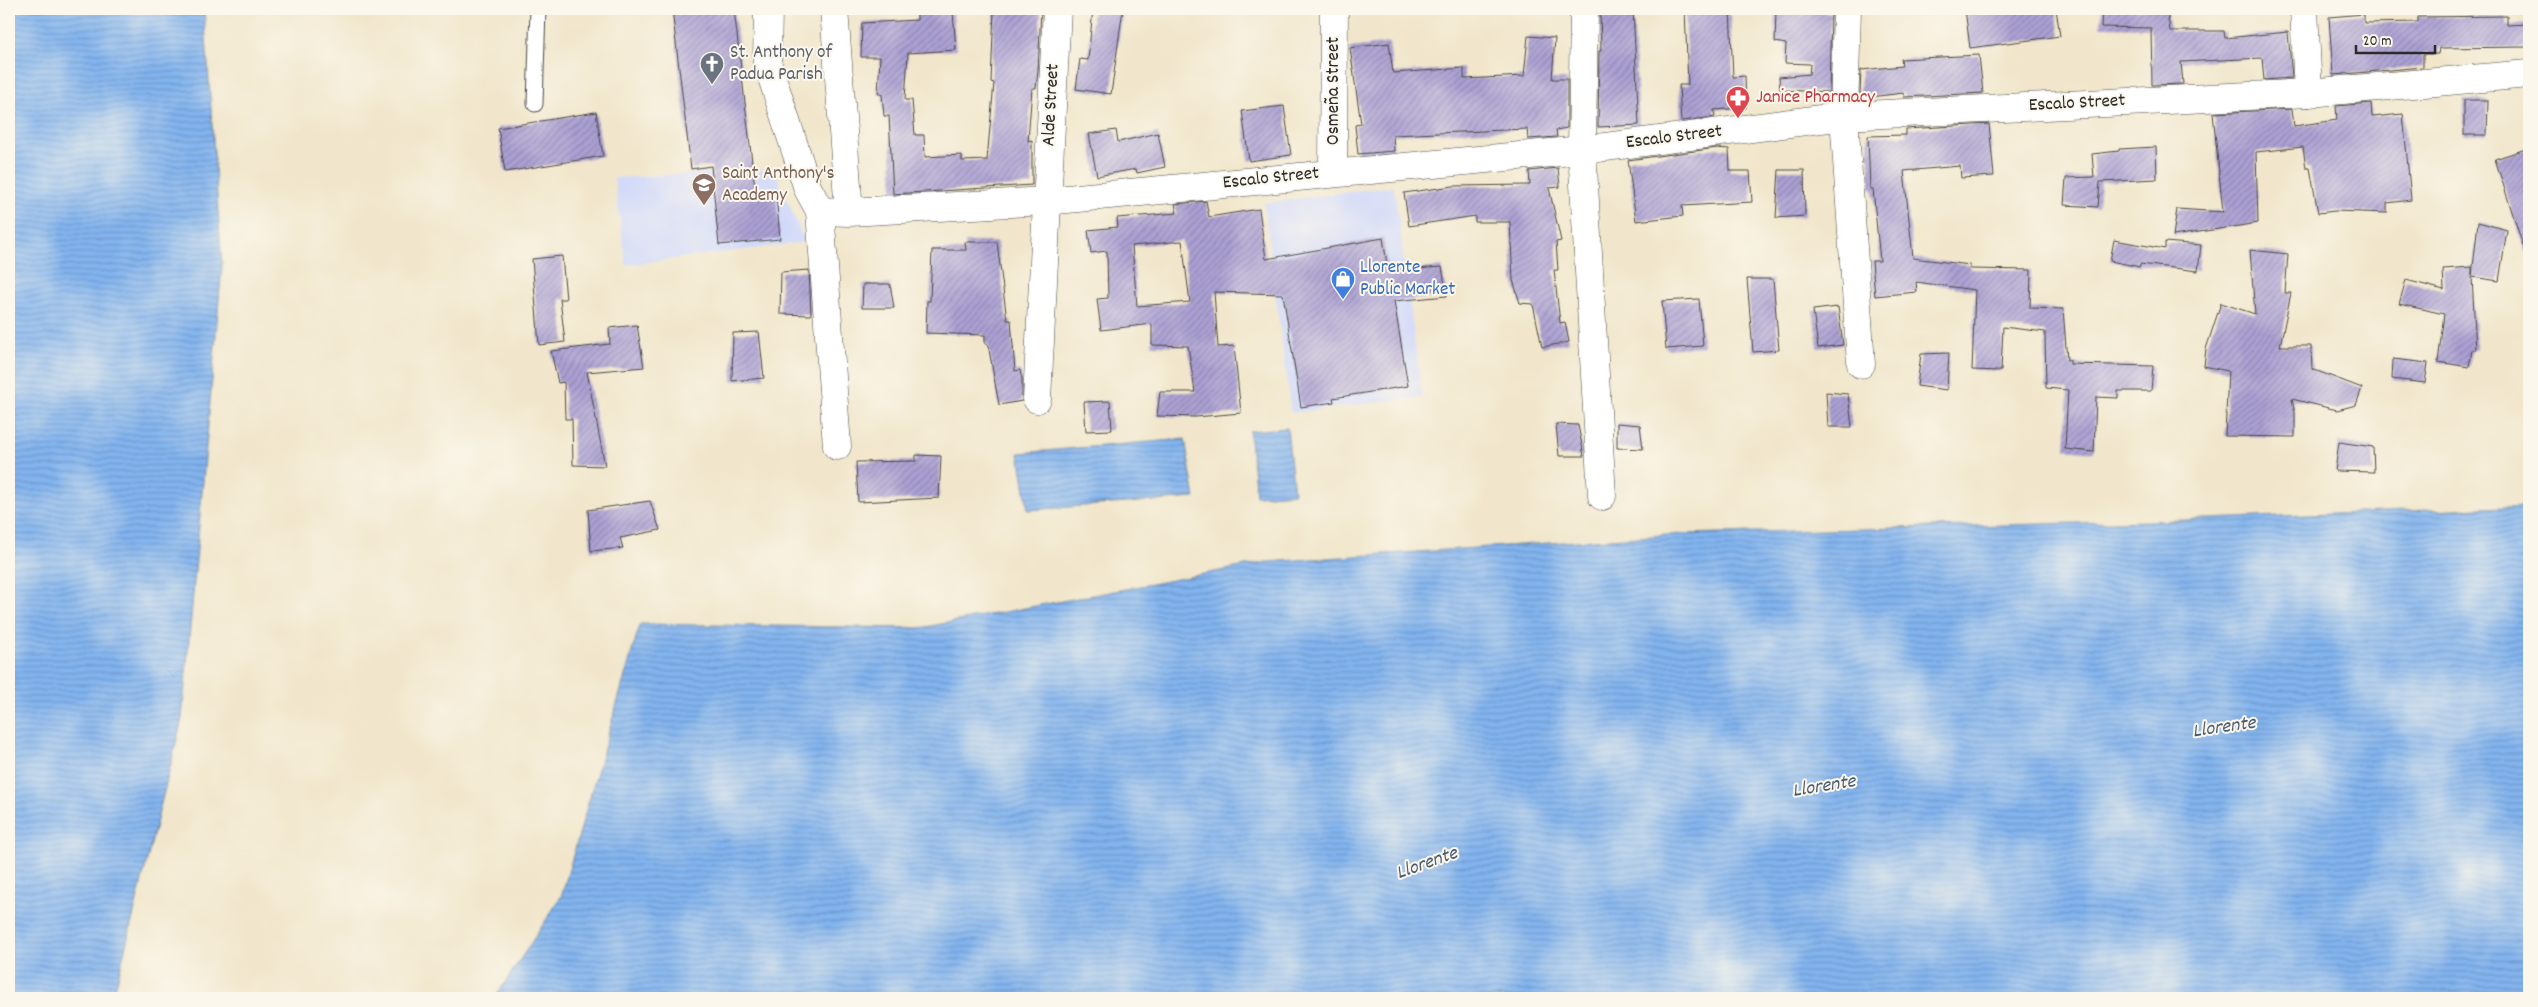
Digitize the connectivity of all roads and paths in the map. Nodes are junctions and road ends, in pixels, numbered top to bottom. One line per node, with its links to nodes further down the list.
1 (538, 9): 11 (lane)
2 (768, 9): 16 (street)
3 (834, 9): 17 (street)
4 (1057, 9): 15 (street, Alde Street)
5 (1334, 9): 14 (street, Osmeña Street)
6 (1584, 9): 13 (street)
7 (1847, 9): 12 (street)
8 (2304, 9): 10 (street)
9 (2529, 74): 10 (street, Escalo Street)
10 (2308, 93): 12 (street, Escalo Street)
11 (535, 104)
12 (1844, 116): 13 (street, Escalo Street); 18 (street)
13 (1582, 150): 14 (street, Escalo Street); 21 (street)
14 (1334, 173): 15 (street, Escalo Street)
15 (1046, 201): 17 (street, Escalo Street); 19 (street, Alde Street)
16 (820, 212): 17 (street, Escalo Street); 20 (street)
17 (849, 212)
18 (1861, 364)
19 (1036, 399)
20 (837, 446)
21 (1602, 496)

